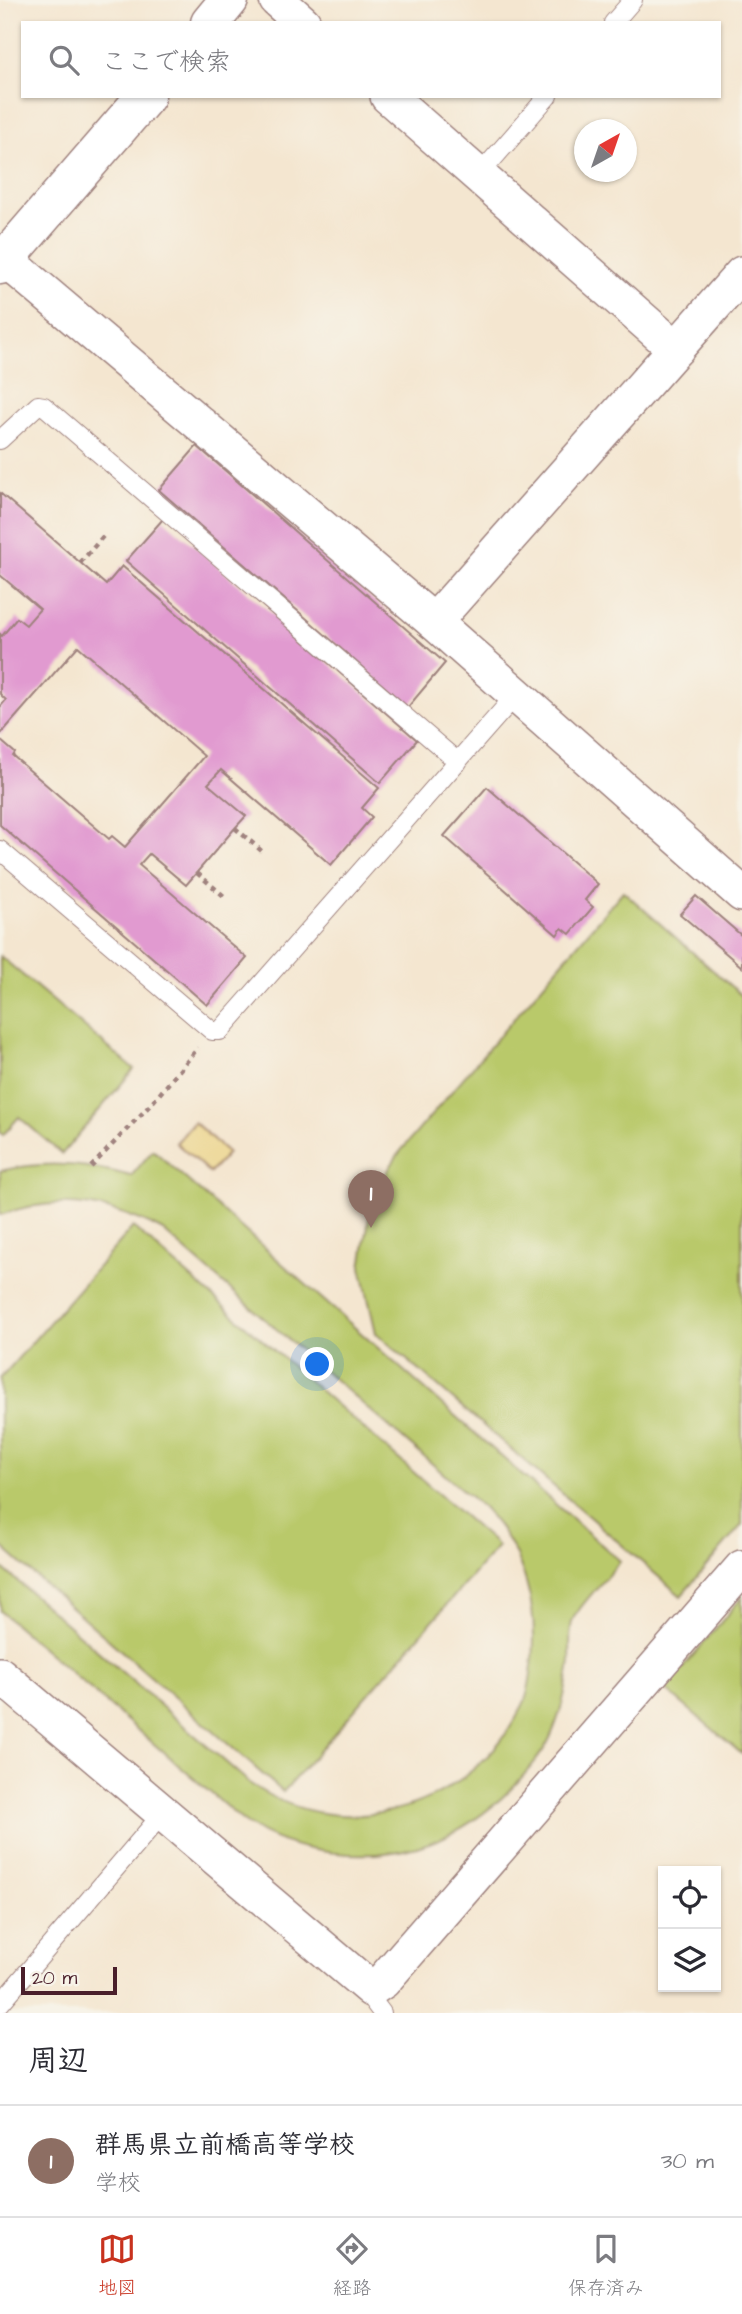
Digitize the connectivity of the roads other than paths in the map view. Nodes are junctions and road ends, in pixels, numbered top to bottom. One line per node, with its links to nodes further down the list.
1 (229, 0): 4 (street)
2 (277, 0): 5 (street)
3 (632, 0): 6 (lane)
4 (212, 21)
5 (301, 21)
6 (614, 21)
7 (144, 98): 11 (street)
8 (390, 98): 10 (street)
9 (546, 98): 10 (lane)
10 (479, 175): 13 (street)
11 (2, 259): 15 (street)
12 (742, 274): 13 (street)
13 (676, 349): 15 (street)
14 (0, 440): 17 (lane)
15 (433, 622): 16 (street)
16 (516, 695): 17 (lane); 19 (street)
17 (458, 762): 18 (lane)
18 (0, 850)
19 (742, 894)
20 (742, 1568): 23 (street)
21 (0, 1675): 22 (street)
22 (163, 1813): 23 (street); 24 (lane)
23 (377, 2001)
24 (0, 2004)

